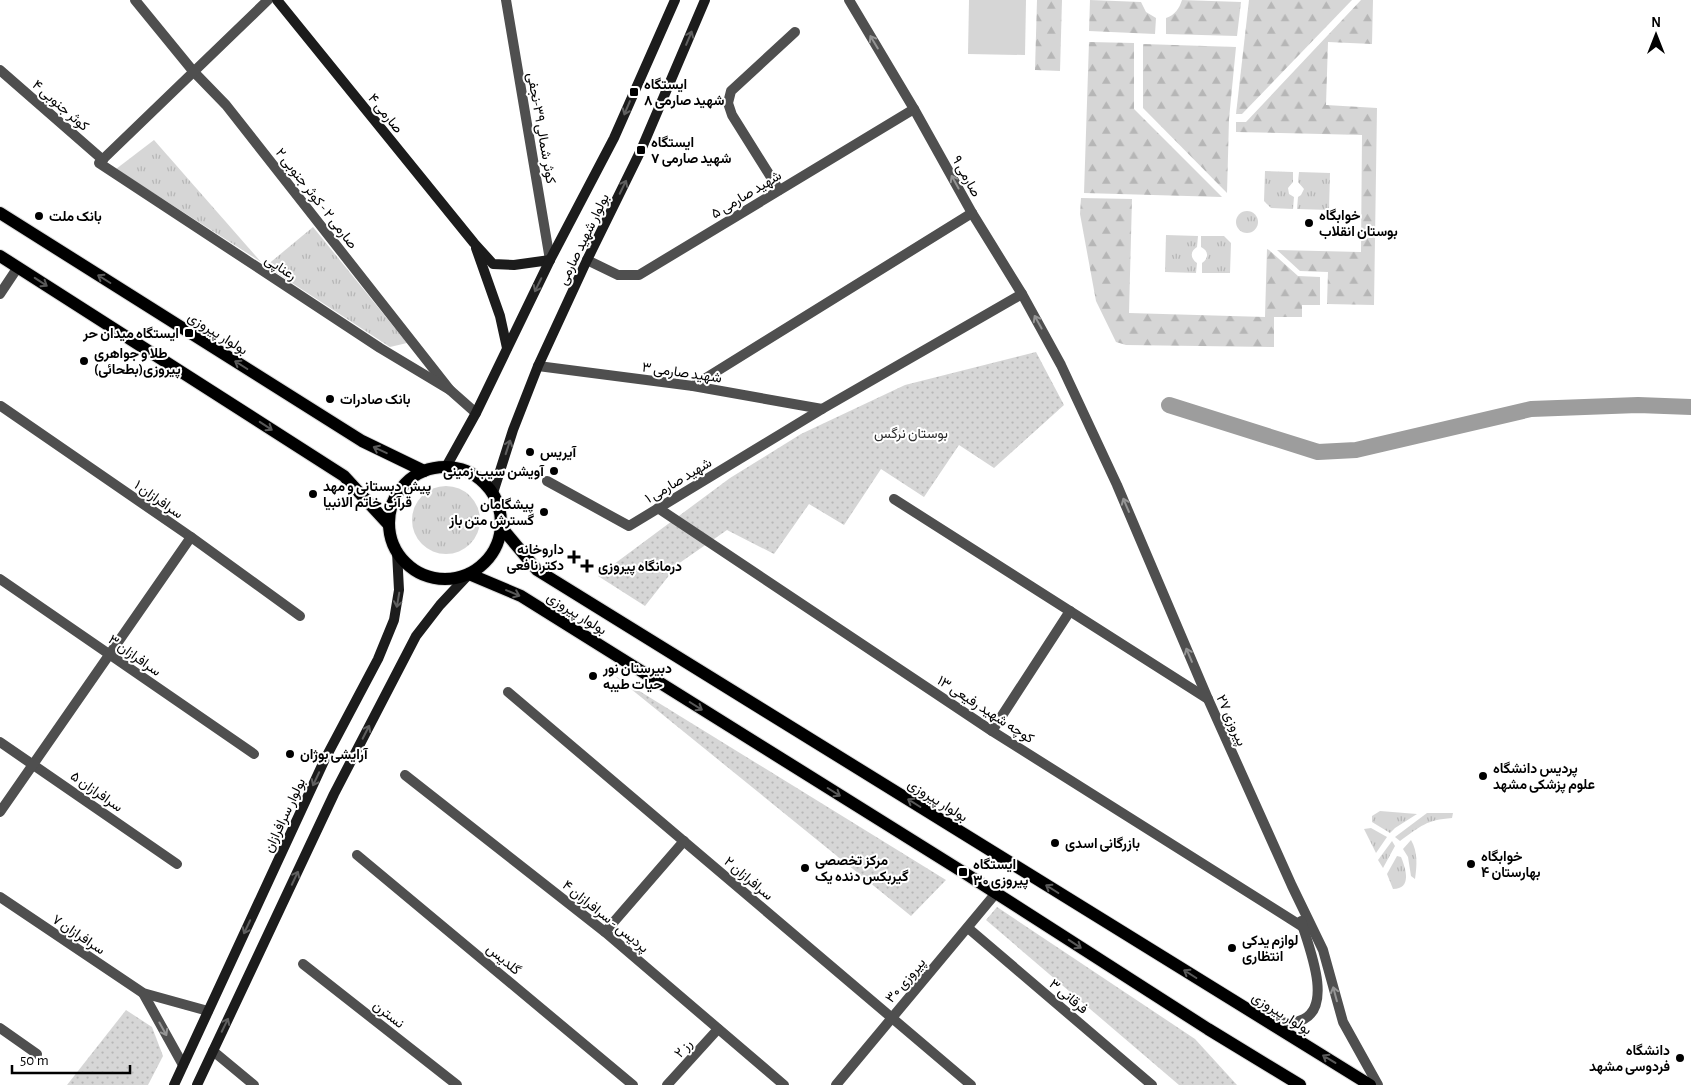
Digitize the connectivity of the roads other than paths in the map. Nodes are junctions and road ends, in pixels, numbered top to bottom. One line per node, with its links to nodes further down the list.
1 (135, 0): 10 (street, صارمی ۲ - کوثر جنوبی ۲)
2 (268, 0): 10 (street)
3 (277, 0): 16 (main road, صارمی ۴)
4 (506, 0): 18 (street, کوثر شمالی ۳۹-نجفی)
5 (675, 0): 18 (main road, بولوار شهید صارمی, one-way to 18)
6 (705, 0): 19 (main road, بولوار شهید صارمی, one-way to 6)
7 (849, 0): 11 (street, صارمی ۹, one-way to 7)
8 (795, 32): 13 (street)
9 (0, 70): 12 (street, کوثر جنوبی ۴)
10 (193, 71): 12 (street); 27 (street, صارمی ۲ - کوثر جنوبی ۲)
11 (914, 109): 13 (street, شهید صارمی ۵); 15 (street, صارمی ۹, one-way to 11)
12 (101, 162): 27 (street, رعناپی)
13 (779, 190): 19 (street, شهید صارمی ۵)
14 (0, 213): 32 (main road, بولوار پیروزی, one-way to 14)
15 (972, 214): 22 (street, صارمی ۹); 26 (street)
16 (474, 243): 18 (main road); 23 (main road)
17 (0, 256): 20 (main road)
18 (550, 260): 23 (main road, بولوار شهید صارمی, one-way to 23)
19 (587, 260): 25 (main road, بولوار شهید صارمی)
20 (18, 267): 21 (street); 37 (main road, one-way to 37)
21 (0, 294)
22 (1022, 294): 24 (street, صارمی ۹, one-way to 22); 29 (street, شهید صارمی ۱)
23 (507, 348): 30 (main road, بولوار شهید صارمی)
24 (1061, 365): 47 (street, پیروزی ۲۷, one-way to 24)
25 (538, 366): 26 (street, شهید صارمی ۳); 34 (main road, بولوار شهید صارمی, one-way to 25)
26 (693, 386): 29 (street, شهید صارمی ۳)
27 (450, 390): 30 (street, صارمی ۲ - کوثر جنوبی ۲)
28 (2, 406): 39 (street, سرافرازان ۱)
29 (822, 409): 36 (street, شهید صارمی ۱)
30 (476, 413): 31 (main road, بولوار شهید صارمی)
31 (446, 467): 32 (main road); 34 (main road)
32 (424, 471): 37 (main road)
33 (547, 481): 36 (street, شهید صارمی ۱)
34 (493, 493): 38 (main road)
35 (894, 499): 43 (street)
36 (658, 508): 48 (street, کوچه شهید رفیعی ۱۳)
37 (389, 525): 40 (main road)
38 (501, 527): 41 (main road); 67 (main road, بولوار پیروزی, one-way to 38)
39 (190, 537): 44 (street, سرافرازان ۱); 45 (street)
40 (397, 552): 41 (main road); 65 (main road, بولوار سرافرازان, one-way to 65)
41 (468, 574): 58 (main road, بولوار پیروزی, one-way to 58); 70 (main road, one-way to 41)
42 (0, 579): 45 (street, سرافرازان ۳)
43 (1070, 611): 47 (street); 48 (street)
44 (300, 616)
45 (110, 654): 50 (street, سرافرازان ۳); 51 (street)
46 (508, 692): 54 (street, سرافرازان ۲)
47 (1208, 700): 57 (street, پیروزی ۲۷)
48 (992, 731): 60 (street, کوچه شهید رفیعی ۱۳)
49 (0, 742): 51 (street, سرافرازان ۵)
50 (254, 754)
51 (33, 764): 53 (street); 56 (street, سرافرازان ۵)
52 (405, 775): 62 (street, پردیس - سرافرازان ۴)
53 (0, 812)
54 (684, 841): 62 (street); 66 (street, سرافرازان ۲)
55 (357, 854): 77 (street, گلدیس)
56 (177, 864)
57 (1292, 886): 60 (street); 85 (street, پیروزی ۲۷, one-way to 57)
58 (996, 893): 61 (street, پیروزی ۳۰); 83 (main road, بولوار پیروزی, one-way to 83)
59 (0, 897): 64 (street, سرافرازان ۷)
60 (1303, 927): 67 (street)
61 (968, 928): 66 (street, پیروزی ۳۰); 82 (street, فرقانی ۳)
62 (605, 932): 69 (street, پردیس - سرافرازان ۴)
63 (303, 964): 76 (street, نسترن)
64 (143, 993): 65 (street); 72 (street, one-way to 72)
65 (208, 1011): 72 (main road, بولوار سرافرازان)
66 (892, 1018): 80 (street, پیروزی ۳۰); 81 (street, سرافرازان ۲)
67 (1269, 1022): 84 (main road, بولوار پیروزی, one-way to 67)
68 (0, 1028): 71 (street)
69 (718, 1029): 78 (street, رز ۲); 79 (street, پردیس - سرافرازان ۴)
70 (213, 1051): 74 (main road); 75 (street)
71 (38, 1054)
72 (183, 1065): 73 (main road, بولوار سرافرازان)
73 (174, 1085)
74 (197, 1085)
75 (254, 1085)
76 (457, 1085)
77 (633, 1085)
78 (668, 1085)
79 (784, 1085)
80 (836, 1085)
81 (972, 1085)
82 (1152, 1085)
83 (1300, 1085)
84 (1370, 1085)
85 (1378, 1085)

